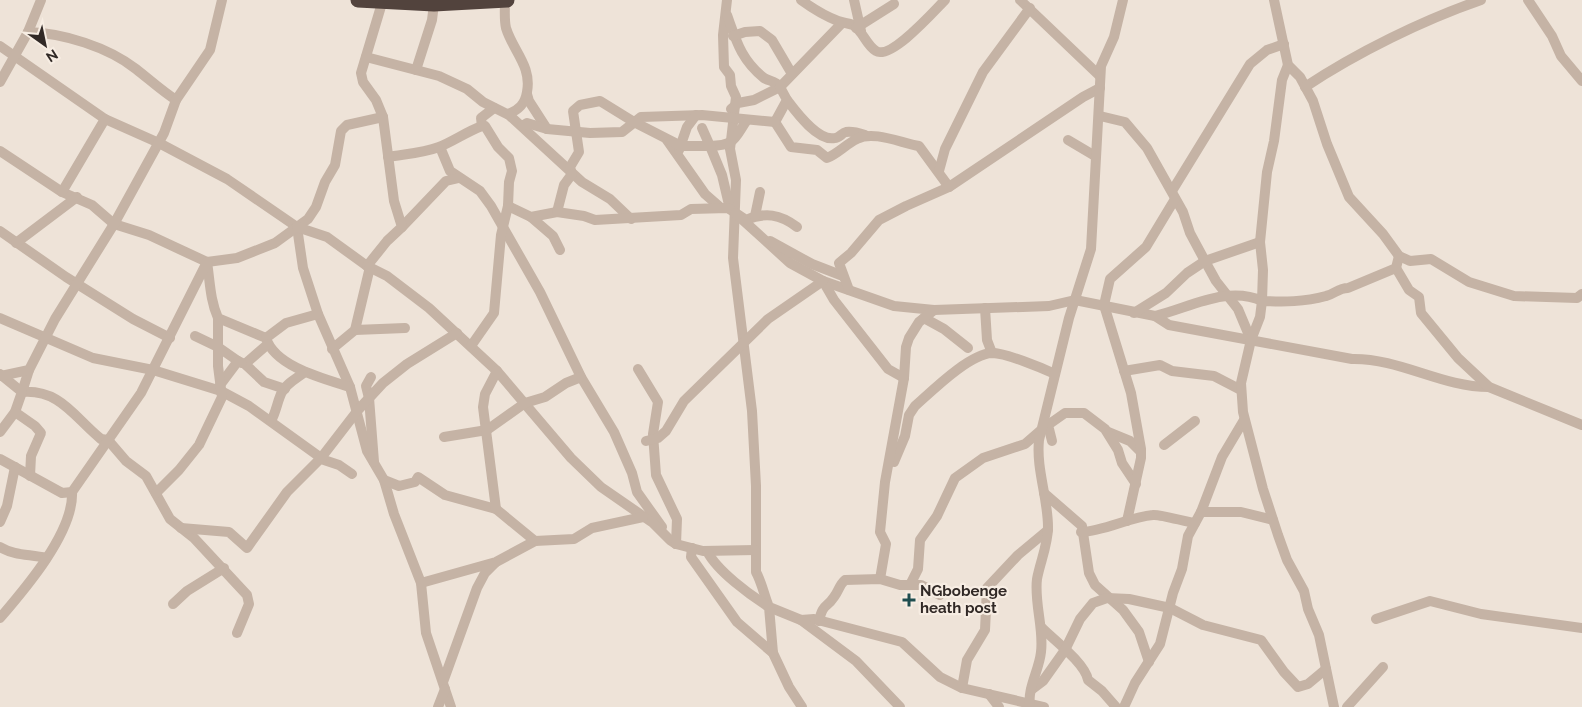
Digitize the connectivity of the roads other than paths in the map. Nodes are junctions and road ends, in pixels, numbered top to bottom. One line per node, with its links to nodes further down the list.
1 (41, 0): 21 (street)
2 (222, 0): 37 (street)
3 (358, 0): 13 (highway)
4 (504, 0): 14 (highway); 36 (street)
5 (801, 0): 15 (street)
6 (854, 0): 20 (street)
7 (945, 0): 20 (street)
8 (1020, 0): 18 (street)
9 (1124, 0): 30 (street)
10 (1274, 0): 23 (street)
11 (1481, 0): 34 (street)
12 (1528, 0): 31 (street)
13 (382, 3): 14 (highway); 26 (street)
14 (434, 4): 28 (street)
15 (816, 4): 19 (street)
16 (894, 4): 20 (street)
17 (726, 5): 22 (street); 40 (street)
18 (1030, 8): 30 (street); 64 (street)
19 (842, 23): 20 (street); 29 (street)
20 (859, 28)
21 (28, 32): 25 (street); 37 (street)
22 (733, 36): 29 (street); 33 (street)
23 (1284, 44): 27 (street); 70 (street)
24 (0, 46): 25 (street)
25 (15, 57): 32 (street); 45 (street)
26 (366, 57): 28 (street); 44 (street)
27 (1288, 65): 34 (street); 85 (street)
28 (416, 70): 39 (street)
29 (792, 74): 33 (street)
30 (1100, 76): 35 (street)
31 (1582, 81)
32 (0, 82)
33 (780, 87): 38 (street); 40 (street)
34 (1305, 87): 88 (street)
35 (1100, 88): 43 (street); 67 (street)
36 (527, 94): 41 (street); 52 (street)
37 (176, 100): 56 (street)
38 (787, 100): 48 (street); 54 (street)
39 (494, 108): 41 (street); 49 (street)
40 (734, 112): 42 (street); 46 (street); 58 (street)
41 (508, 114): 50 (street)
42 (700, 115): 47 (street); 51 (street); 61 (street)
43 (1100, 116): 62 (street); 70 (street)
44 (384, 117): 63 (street); 83 (street)
45 (105, 120): 56 (street); 68 (street)
46 (747, 120): 48 (street); 58 (street)
47 (634, 122): 53 (street); 53 (street); 61 (street)
48 (775, 122): 54 (street)
49 (482, 126): 59 (street); 72 (street)
50 (522, 126): 52 (street); 65 (street)
51 (702, 128): 57 (street); 58 (street)
52 (547, 129): 53 (street)
53 (576, 131): 65 (street)
54 (868, 135): 64 (street)
55 (1068, 140): 62 (street)
56 (159, 142): 78 (street); 83 (street)
57 (710, 146): 58 (street); 61 (street); 73 (street)
58 (728, 146): 73 (street)
59 (440, 147): 63 (street); 66 (street)
60 (0, 151): 68 (street)
61 (679, 151): 73 (street)
62 (1095, 156): 99 (street)
63 (388, 157): 81 (street)
64 (939, 171): 67 (street)
65 (572, 174): 74 (street); 77 (street)
66 (459, 178): 79 (street); 81 (street)
67 (949, 187): 93 (street)
68 (62, 192): 71 (street)
69 (760, 192): 75 (street)
70 (1174, 195): 89 (street); 101 (street)
71 (77, 197): 78 (street); 86 (street)
72 (508, 206): 76 (street); 79 (street)
73 (728, 210): 75 (street); 77 (street); 80 (street); 118 (street)
74 (557, 212): 76 (street); 77 (street)
75 (755, 216): 82 (street)
76 (531, 217): 87 (street)
77 (631, 219)
78 (114, 224): 90 (street); 95 (street)
79 (502, 224): 119 (street); 134 (street)
80 (749, 226): 93 (street); 94 (street)
81 (402, 227): 91 (street)
82 (797, 227)
83 (297, 228): 90 (street); 91 (street); 105 (street)
84 (0, 232): 86 (street)
85 (1260, 242): 89 (street); 100 (street)
86 (16, 243): 95 (street)
87 (560, 250)
88 (1399, 256): 92 (street); 97 (street)
89 (1205, 261): 98 (street); 104 (street)
90 (207, 262): 108 (street); 115 (street)
91 (369, 266): 111 (street); 112 (street)
92 (1396, 268): 100 (street); 137 (street)
93 (844, 276): 96 (street)
94 (823, 281): 96 (street); 118 (street); 135 (street)
95 (77, 282): 113 (street); 115 (street)
96 (849, 290): 103 (street)
97 (1582, 294)
98 (1228, 295): 100 (street); 106 (street); 116 (street)
99 (1076, 300): 101 (street); 102 (street); 131 (street)
100 (1262, 301): 116 (street)
101 (1104, 305): 104 (street); 129 (street)
102 (985, 308): 103 (street); 123 (street)
103 (934, 310): 109 (street)
104 (1134, 313): 106 (street)
105 (318, 314): 117 (street); 122 (street)
106 (1155, 316): 116 (street)
107 (0, 318): 113 (street)
108 (218, 318): 117 (street); 120 (street)
109 (924, 318): 121 (street); 135 (street)
110 (405, 328): 111 (street)
111 (355, 330): 122 (street)
112 (456, 334): 119 (street); 142 (street)
113 (45, 336): 126 (street); 127 (street)
114 (195, 336): 120 (street)
115 (170, 338): 127 (street)
116 (1251, 340): 137 (street); 140 (street)
117 (267, 341): 124 (street); 130 (street)
118 (743, 345): 158 (street); 189 (street)
119 (471, 346): 128 (street)
120 (218, 347): 124 (street); 138 (street)
121 (968, 348)
122 (332, 349): 136 (street)
123 (992, 353): 131 (street); 145 (street)
124 (242, 362): 138 (street); 139 (street)
125 (638, 369): 158 (street)
126 (29, 370): 132 (street); 141 (street)
127 (153, 370): 138 (street); 157 (street)
128 (497, 371): 143 (street); 152 (street)
129 (1124, 371): 140 (street); 161 (street)
130 (305, 372): 136 (street); 139 (street)
131 (1055, 374): 153 (street)
132 (0, 375): 141 (street)
133 (371, 377): 142 (street)
134 (581, 377): 143 (street); 186 (street)
135 (904, 378): 147 (street)
136 (350, 386): 144 (street)
137 (1489, 387): 151 (street)
138 (221, 388): 149 (street); 172 (street)
139 (285, 389): 149 (street)
140 (1241, 390): 148 (street)
141 (22, 392): 146 (street); 157 (street)
142 (369, 398): 144 (street); 164 (street)
143 (525, 403): 152 (street); 176 (street)
144 (358, 410): 162 (street); 164 (street)
145 (912, 410): 147 (street); 168 (street)
146 (15, 412): 154 (street); 167 (street)
147 (896, 420): 168 (street)
148 (1244, 420): 175 (street); 177 (street)
149 (272, 421): 162 (street)
150 (1195, 421): 160 (street)
151 (1582, 425)
152 (487, 430): 156 (street); 174 (street)
153 (1040, 431): 173 (street); 196 (street)
154 (0, 432)
155 (1108, 432): 159 (street); 161 (street); 170 (street)
156 (444, 437)
157 (108, 440): 171 (street); 172 (street)
158 (649, 440): 186 (street)
159 (1052, 441)
160 (1164, 445)
161 (1141, 452): 170 (street)
162 (321, 458): 166 (street); 182 (street)
163 (0, 459): 165 (street)
164 (374, 465): 169 (street)
165 (15, 468): 167 (street); 179 (street)
166 (352, 474)
167 (30, 476): 171 (street)
168 (886, 477): 194 (street)
169 (384, 480): 174 (street); 195 (street)
170 (1136, 484): 178 (street)
171 (72, 492): 191 (street)
172 (156, 493): 182 (street)
173 (1044, 493): 183 (street); 184 (street)
174 (496, 508): 185 (street)
175 (1201, 512): 177 (street); 180 (street)
176 (643, 518): 185 (street); 186 (street)
177 (1274, 520): 213 (street)
178 (1126, 521): 180 (street); 184 (street)
179 (0, 522): 181 (street)
180 (1195, 524): 201 (street)
181 (0, 527)
182 (181, 528): 193 (street)
183 (1048, 530): 206 (street); 215 (street)
184 (1081, 532): 198 (street)
185 (535, 541): 192 (street)
186 (673, 542): 188 (street)
187 (0, 547): 191 (street)
188 (692, 548): 190 (street); 210 (street)
189 (755, 550): 190 (street); 200 (street)
190 (707, 551): 200 (street)
191 (46, 558): 202 (street)
192 (496, 562): 195 (street); 214 (street)
193 (224, 568): 199 (street); 208 (street)
194 (880, 579): 196 (street); 205 (street)
195 (421, 583): 214 (street)
196 (910, 585): 197 (street)
197 (940, 595)
198 (1107, 598): 201 (street); 209 (street); 211 (street)
199 (172, 604)
200 (769, 607): 204 (street); 210 (street)
201 (1170, 608): 211 (street); 213 (street)
202 (0, 618)
203 (1376, 618): 207 (street)
204 (801, 620): 205 (street); 221 (street)
205 (819, 620): 215 (street)
206 (1041, 628): 209 (street); 217 (street)
207 (1582, 628)
208 (237, 633)
209 (1064, 650): 217 (street); 224 (street)
210 (773, 653): 220 (street)
211 (1149, 662): 225 (street)
212 (1383, 667): 227 (street)
213 (1326, 670): 226 (street)
214 (444, 685): 218 (street); 219 (street)
215 (962, 688): 216 (street)
216 (989, 694): 217 (street); 222 (street)
217 (1029, 700): 223 (street)
218 (438, 707)
219 (451, 707)
220 (802, 707)
221 (900, 707)
222 (999, 707)
223 (1044, 707)
224 (1116, 707)
225 (1124, 707)
226 (1334, 707)
227 (1347, 707)

